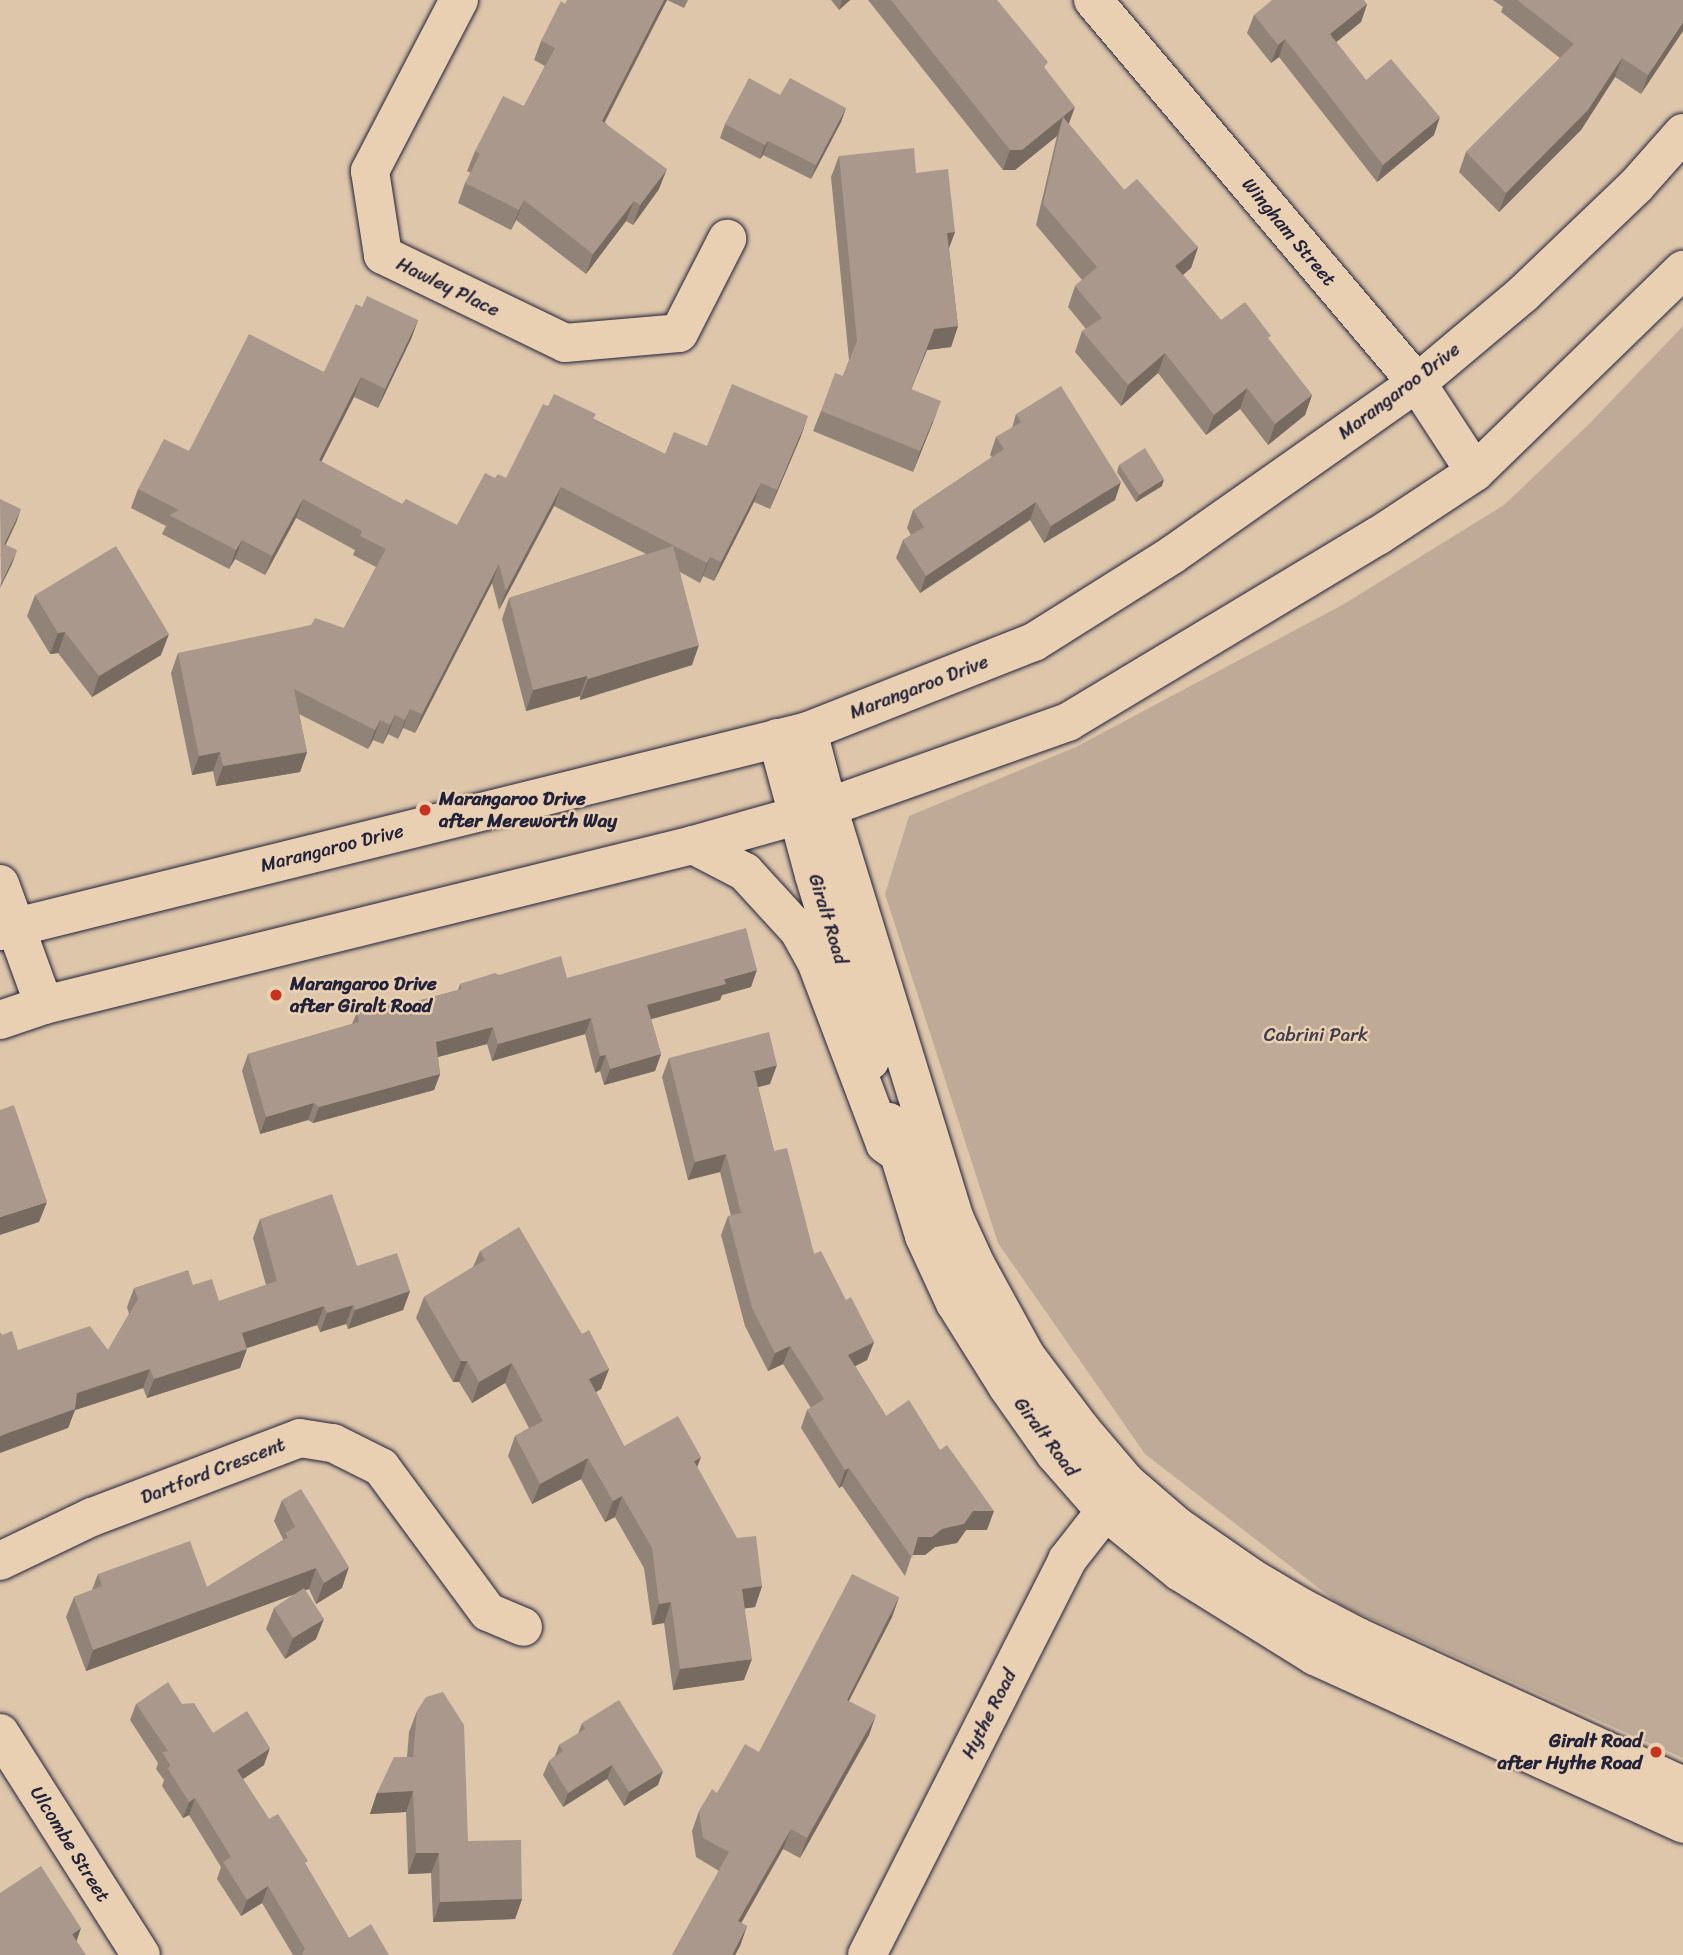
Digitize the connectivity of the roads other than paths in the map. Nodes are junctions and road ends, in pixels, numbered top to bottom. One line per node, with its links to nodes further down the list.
1 (459, 0): 4 (street, Hawley Place)
2 (1093, 0): 6 (street, Wingham Street)
3 (1683, 133): 6 (street, Marangaroo Drive)
4 (727, 239)
5 (1683, 270): 7 (street)
6 (1417, 383): 7 (street, Wingham Street); 8 (street, Marangaroo Drive)
7 (1475, 472): 9 (street)
8 (793, 734): 9 (street, Giralt Road); 12 (street, Marangaroo Drive)
9 (813, 811): 10 (street); 15 (street, Giralt Road); 16 (street, Giralt Road)
10 (693, 845): 13 (street); 15 (street)
11 (0, 884): 12 (street)
12 (7, 929): 13 (street)
13 (44, 1005): 14 (street)
14 (1, 1017)
15 (898, 1153): 16 (street, Giralt Road)
16 (1116, 1497): 20 (street, Giralt Road); 21 (street, Giralt Road); 23 (street, Hythe Road)
17 (0, 1561): 18 (street, Dartford Crescent)
18 (523, 1627)
19 (0, 1733): 22 (street, Ulcombe Street)
20 (1683, 1786)
21 (1683, 1825)
22 (141, 1955)
23 (867, 1955)

